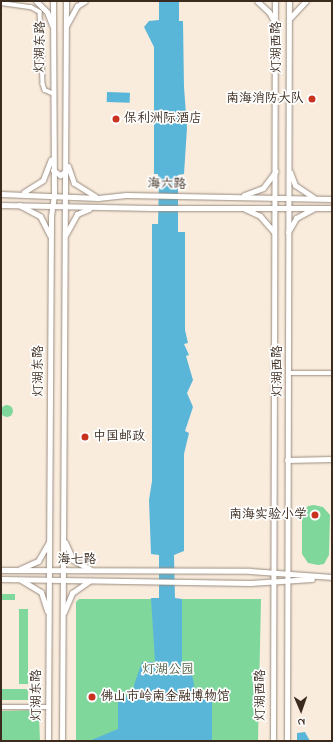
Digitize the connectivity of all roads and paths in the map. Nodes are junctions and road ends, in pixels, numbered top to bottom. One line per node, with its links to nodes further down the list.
1 (36, 1): 12 (main road)
2 (53, 1): 12 (main road, 灯湖东路)
3 (66, 1): 13 (main road, 灯湖东路)
4 (85, 1): 13 (main road)
5 (257, 1): 11 (main road)
6 (275, 1): 11 (main road, 灯湖西路)
7 (289, 1): 10 (main road, 灯湖西路)
8 (306, 1): 10 (main road)
9 (1, 3): 14 (street)
10 (288, 21): 19 (main road, 灯湖西路)
11 (275, 22): 18 (main road, 灯湖西路)
12 (53, 26): 14 (main road, 灯湖东路)
13 (65, 27): 16 (main road, 灯湖东路)
14 (52, 93): 15 (main road, 灯湖东路)
15 (52, 154): 17 (main road, 灯湖东路); 22 (main road)
16 (66, 154): 20 (main road, 灯湖东路); 26 (main road)
17 (53, 170): 20 (main road); 23 (main road, 灯湖东路)
18 (276, 170): 25 (main road); 27 (main road, 灯湖西路)
19 (289, 170): 28 (main road, 灯湖西路); 29 (main road)
20 (66, 171): 24 (main road, 灯湖东路)
21 (1, 194): 22 (main road, 海六路)
22 (15, 194): 23 (main road, 海六路)
23 (54, 195): 24 (main road, 海六路); 33 (main road, 灯湖东路)
24 (66, 196): 26 (main road, 海六路); 34 (main road, 灯湖东路)
25 (238, 196): 26 (main road, 海六路); 27 (main road, 海六路)
26 (98, 198)
27 (276, 199): 28 (main road, 海六路); 35 (main road, 灯湖西路)
28 (287, 199): 29 (main road, 海六路); 36 (main road, 灯湖西路)
29 (320, 199): 30 (main road, 海六路)
30 (332, 199)
31 (16, 204): 32 (main road, 海六路); 33 (main road, 海六路); 43 (main road)
32 (1, 205)
33 (52, 205): 34 (main road, 海六路); 43 (main road, 灯湖东路)
34 (64, 206): 37 (main road, 海六路); 44 (main road, 灯湖东路)
35 (275, 206): 36 (main road, 海六路); 38 (main road, 海六路); 41 (main road, 灯湖西路)
36 (287, 206): 39 (main road, 海六路); 42 (main road, 灯湖西路)
37 (98, 207): 38 (main road, 海六路); 44 (main road)
38 (239, 207): 41 (main road)
39 (319, 208): 40 (main road, 海六路); 42 (main road)
40 (332, 208)
41 (274, 232): 56 (main road, 灯湖西路)
42 (288, 233): 45 (main road, 灯湖西路)
43 (51, 239): 50 (main road, 灯湖东路)
44 (65, 239): 49 (main road, 灯湖东路)
45 (289, 373): 46 (street); 47 (main road, 灯湖西路)
46 (332, 373)
47 (287, 460): 48 (street); 57 (main road, 灯湖西路)
48 (332, 460)
49 (64, 536): 54 (main road, 灯湖东路); 55 (main road)
50 (50, 539): 52 (main road); 53 (main road, 灯湖东路)
51 (1, 570): 52 (main road, 海七路)
52 (16, 570): 53 (main road, 海七路)
53 (50, 571): 54 (main road, 海七路); 61 (main road, 灯湖东路)
54 (62, 571): 55 (main road, 海七路); 62 (main road, 灯湖东路)
55 (97, 571): 56 (main road, 海七路)
56 (272, 571): 57 (main road, 海七路); 64 (main road, 灯湖西路)
57 (287, 575): 59 (main road); 65 (main road, 灯湖西路)
58 (16, 578): 60 (main road); 61 (main road); 66 (main road)
59 (332, 578): 65 (main road)
60 (1, 579)
61 (50, 579): 62 (main road); 66 (main road, 灯湖东路)
62 (62, 580): 63 (main road); 67 (main road, 灯湖东路)
63 (90, 581): 64 (main road); 67 (main road)
64 (272, 583): 65 (main road); 72 (main road, 灯湖西路)
65 (286, 583): 73 (main road, 灯湖西路)
66 (48, 619): 69 (main road, 灯湖东路)
67 (62, 619): 71 (main road, 灯湖东路)
68 (1, 707): 69 (street)
69 (48, 707): 70 (main road, 灯湖东路)
70 (48, 741)
71 (62, 741)
72 (273, 741)
73 (287, 741)

